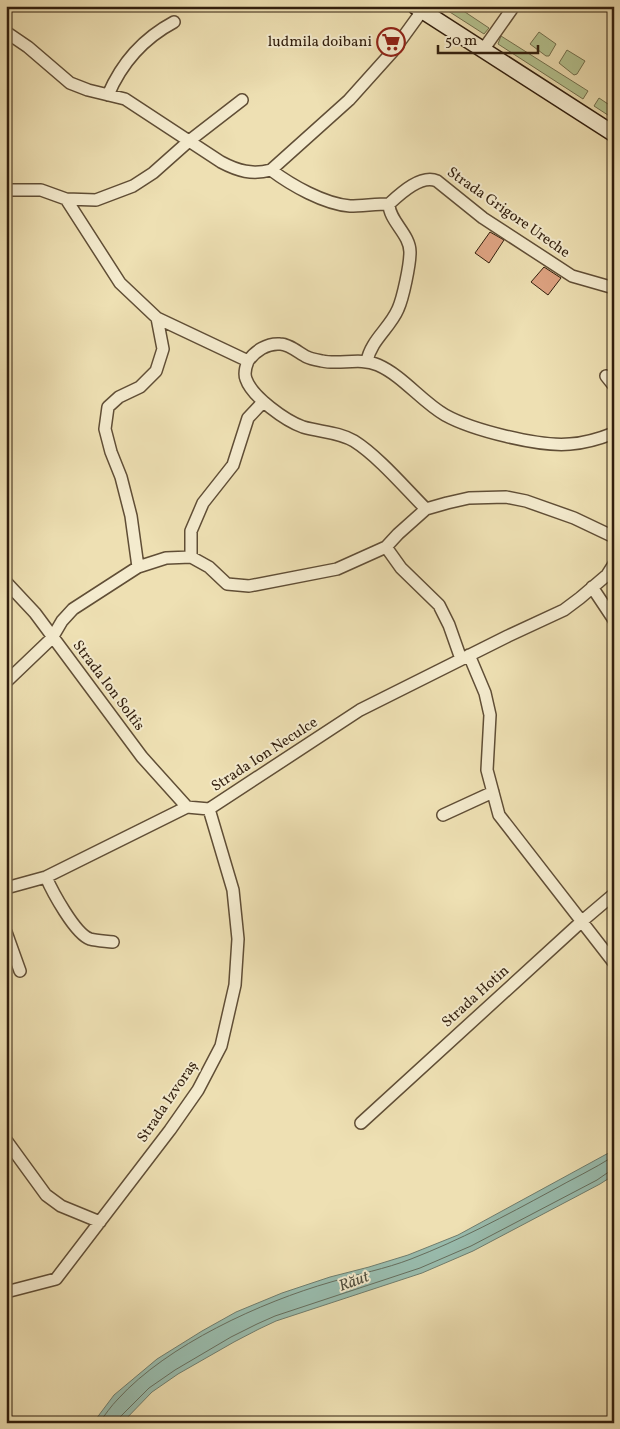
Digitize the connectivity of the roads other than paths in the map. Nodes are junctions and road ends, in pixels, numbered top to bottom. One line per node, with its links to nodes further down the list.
1 (514, 6): 5 (street)
2 (419, 8): 5 (main road); 10 (street)
3 (174, 22): 6 (street)
4 (6, 32): 6 (street)
5 (483, 50): 8 (main road)
6 (108, 95): 9 (street)
7 (242, 100): 9 (street)
8 (614, 134)
9 (189, 141): 10 (street); 12 (street)
10 (271, 170): 13 (street)
11 (6, 190): 12 (street)
12 (66, 199): 15 (street)
13 (389, 204): 14 (street, Strada Grigore Ureche); 17 (street)
14 (614, 288)
15 (157, 318): 16 (street); 27 (street)
16 (248, 361): 17 (street); 20 (street)
17 (367, 361): 21 (street)
18 (606, 376): 19 (street)
19 (614, 386)
20 (262, 402): 22 (street); 25 (street)
21 (614, 433)
22 (426, 509): 23 (street); 24 (street)
23 (614, 536)
24 (386, 547): 25 (street); 32 (street)
25 (191, 558): 27 (street)
26 (614, 564): 29 (street, Strada Ion Neculce)
27 (138, 567): 31 (street)
28 (6, 582): 31 (street, Strada Ion Soltîs)
29 (592, 587): 30 (street); 32 (street, Strada Ion Neculce)
30 (614, 620)
31 (52, 638): 33 (street); 35 (street, Strada Ion Soltîs)
32 (465, 657): 34 (street); 36 (street, Strada Ion Neculce)
33 (6, 682)
34 (493, 792): 37 (street); 41 (street)
35 (187, 807): 36 (street, Strada Ion Neculce); 38 (street)
36 (209, 809): 48 (street, Strada Izvoraș)
37 (443, 816)
38 (46, 877): 39 (street); 43 (street)
39 (6, 888)
40 (614, 894): 41 (street, Strada Hotin)
41 (581, 922): 44 (street); 46 (street, Strada Hotin)
42 (6, 932): 45 (street)
43 (113, 942)
44 (614, 963)
45 (20, 971)
46 (361, 1123)
47 (6, 1140): 48 (street)
48 (100, 1222): 49 (street, Strada Izvoraș)
49 (6, 1292)

